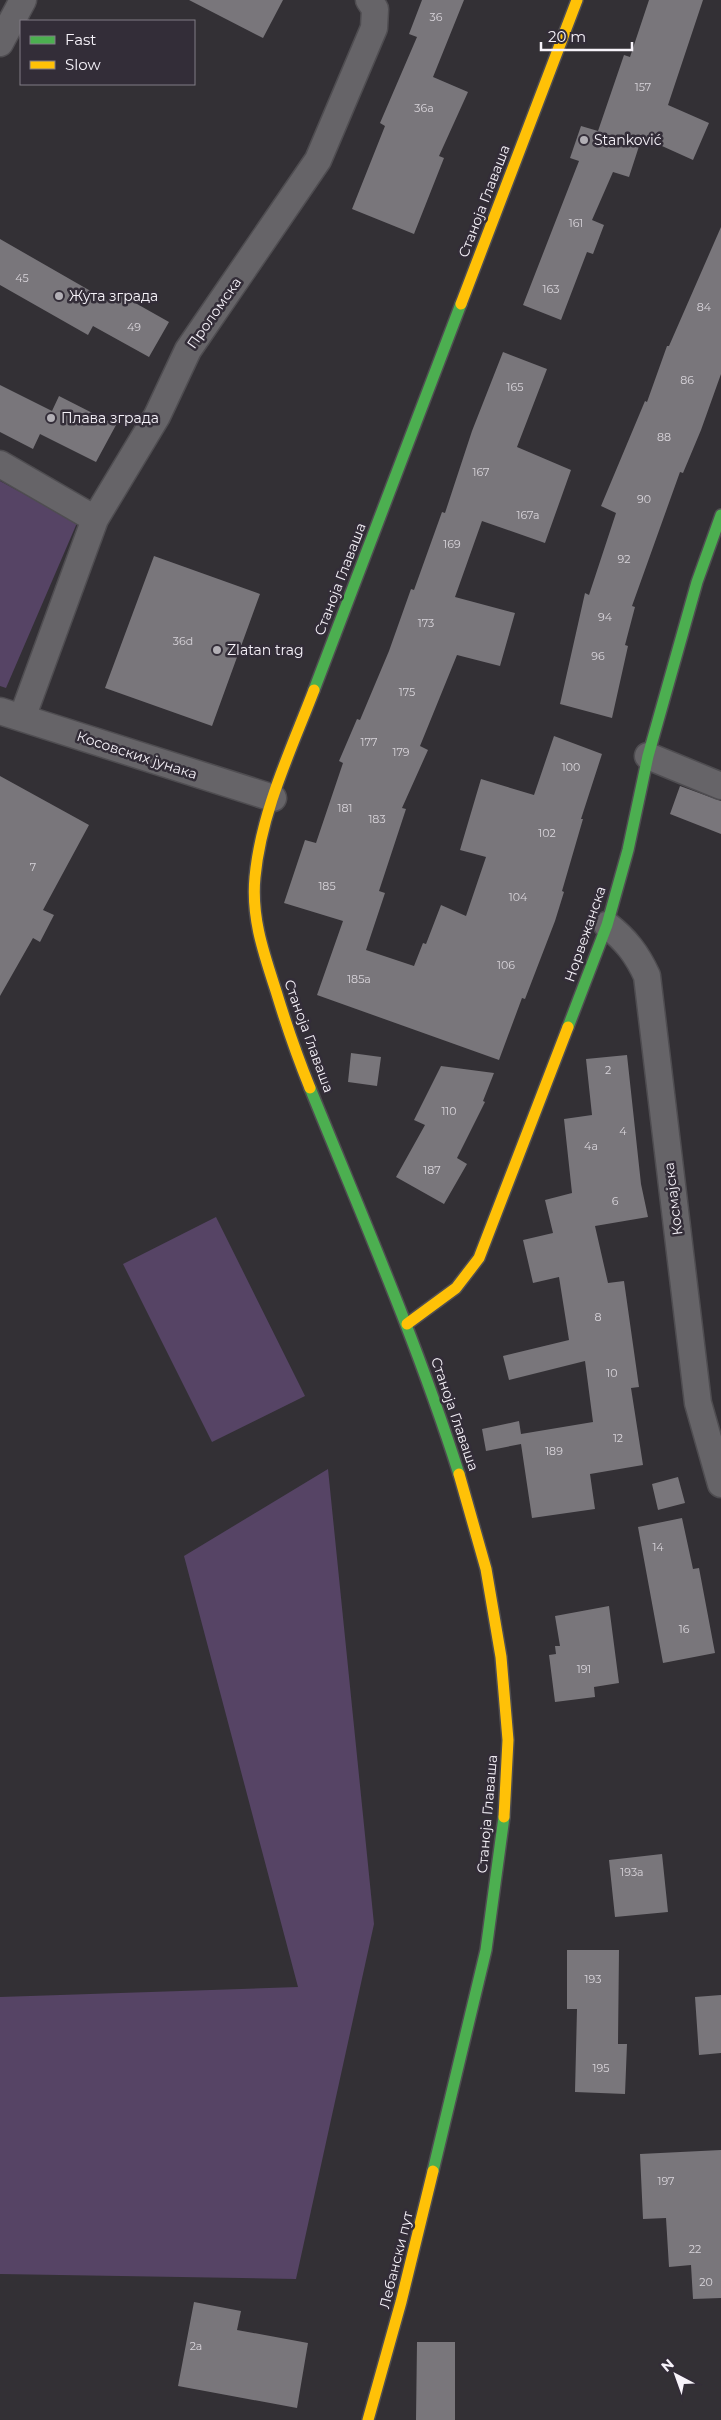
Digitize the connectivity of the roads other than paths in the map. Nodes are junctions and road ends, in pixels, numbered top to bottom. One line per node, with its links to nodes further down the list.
1 (24, 0): 4 (street)
2 (577, 0): 11 (main road, Станоја Главаша)
3 (372, 4): 7 (street, Проломска)
4 (0, 43)
5 (0, 464): 7 (street)
6 (721, 515): 9 (main road, Норвежанска)
7 (95, 519): 8 (street, Проломска)
8 (11, 715): 11 (street, Косовских јунака)
9 (648, 756): 10 (street); 12 (main road, Норвежанска)
10 (721, 786)
11 (274, 798): 13 (main road, Станоја Главаша)
12 (607, 925): 13 (main road, Норвежанска); 14 (street, Космајска)
13 (406, 1324): 16 (main road, Станоја Главаша)
14 (718, 1459): 15 (street, Космајска)
15 (721, 1484)
16 (450, 2106): 17 (main road, Лебански пут)
17 (368, 2420)

